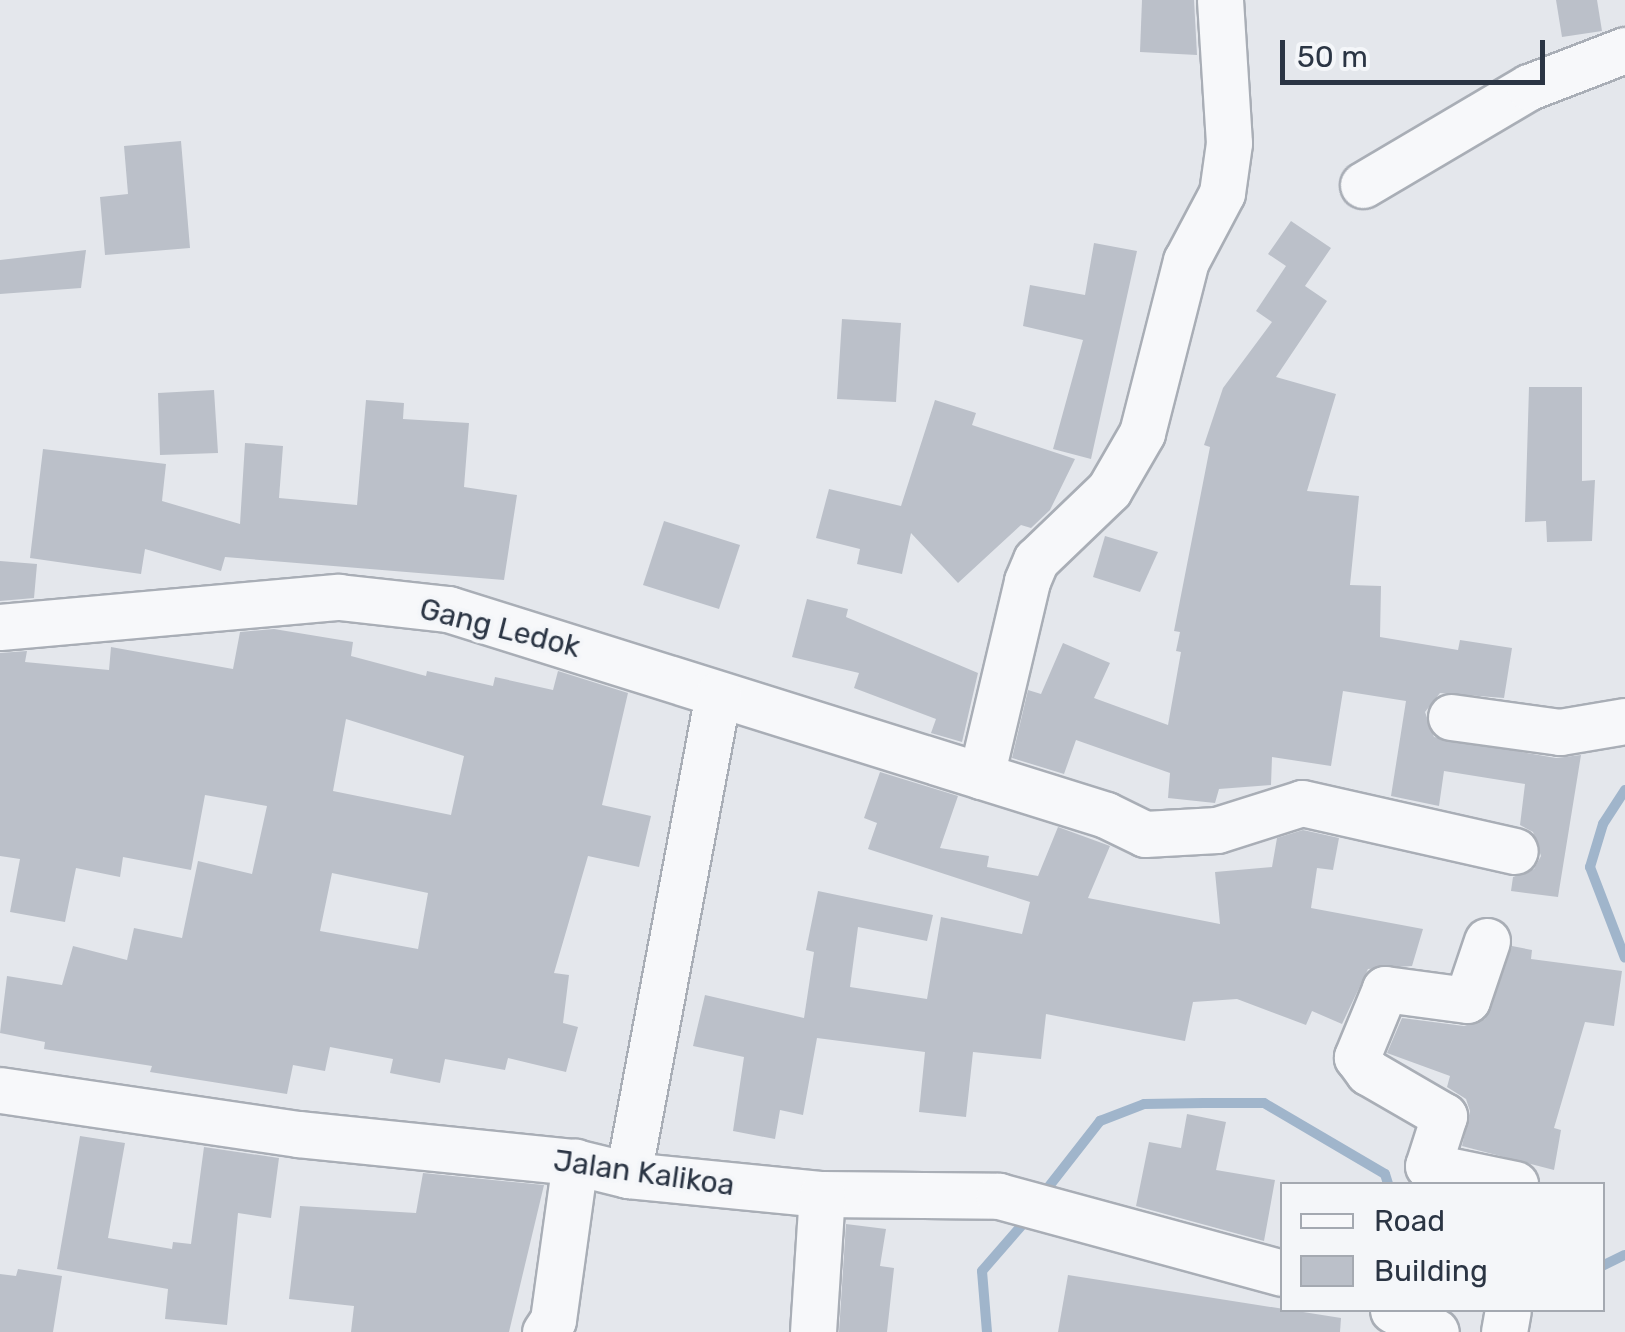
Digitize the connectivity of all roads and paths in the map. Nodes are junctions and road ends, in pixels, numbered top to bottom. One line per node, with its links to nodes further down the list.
1 (1220, 0): 8 (street)
2 (1625, 50): 3 (street)
3 (1364, 185)
4 (0, 627): 5 (street, Gang Ledok)
5 (718, 694): 8 (street, Gang Ledok); 13 (street)
6 (1452, 718): 7 (street)
7 (1625, 721)
8 (981, 776): 9 (street, Gang Ledok)
9 (1515, 851)
10 (1487, 940): 14 (street)
11 (0, 1090): 12 (street, Jalan Kalikoa)
12 (575, 1162): 13 (street, Jalan Kalikoa); 18 (street)
13 (628, 1175): 15 (street, Jalan Kalikoa)
14 (1505, 1182)
15 (822, 1194): 16 (street, Jalan Kalikoa); 19 (street)
16 (1280, 1272)
17 (1397, 1312): 20 (street)
18 (545, 1332)
19 (813, 1332)
20 (1436, 1332)

